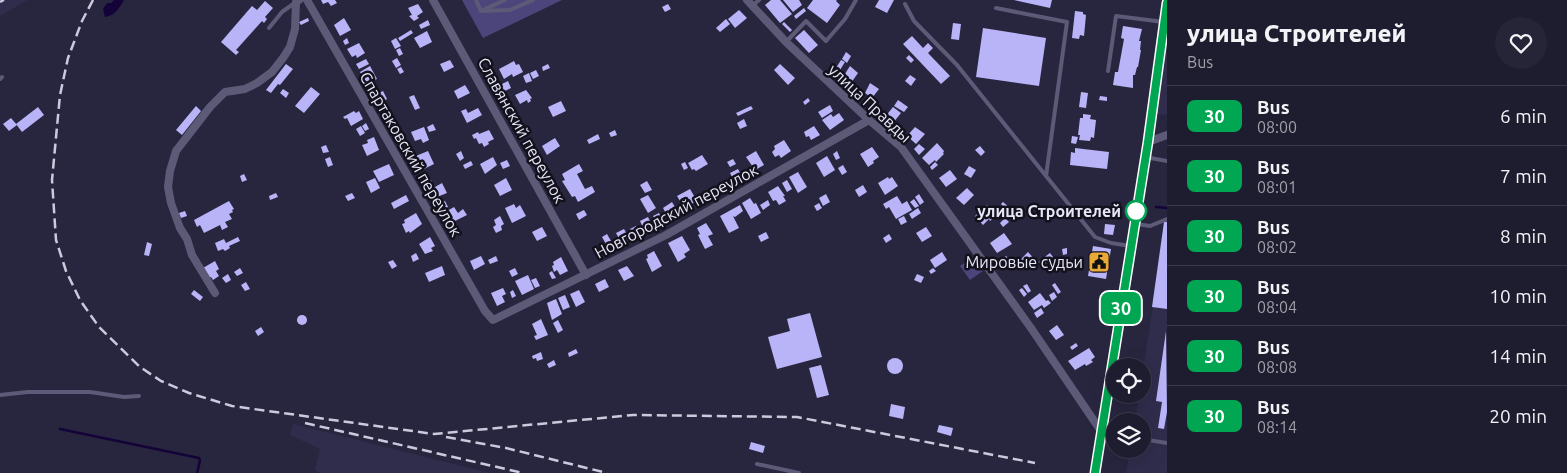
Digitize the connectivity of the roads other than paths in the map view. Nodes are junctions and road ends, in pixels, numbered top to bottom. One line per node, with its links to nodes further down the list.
1 (307, 0): 29 (street, Спартаковский переулок)
2 (433, 0): 27 (street, Славянский переулок)
3 (476, 0): 13 (lane)
4 (505, 0): 13 (lane)
5 (533, 0): 13 (lane)
6 (759, 0): 10 (lane)
7 (856, 0): 16 (lane)
8 (297, 1): 15 (lane); 28 (street)
9 (1167, 2): 14 (street)
10 (750, 3): 16 (street, улица Правды)
11 (905, 4): 23 (lane)
12 (996, 8): 23 (lane)
13 (481, 11)
14 (1164, 22): 17 (lane); 20 (street)
15 (269, 28)
16 (786, 42): 18 (street, улица Правды)
17 (1108, 71)
18 (869, 120): 27 (street, Новгородский переулок); 32 (street, улица Правды)
19 (1167, 135): 20 (street)
20 (1148, 142): 21 (street)
21 (1145, 157): 22 (lane); 25 (street)
22 (1167, 160)
23 (1046, 176): 26 (lane)
24 (1167, 219): 25 (lane)
25 (1134, 224): 26 (street)
26 (1131, 246): 32 (street)
27 (586, 274): 29 (street, Новгородский переулок)
28 (215, 292)
29 (493, 320)
30 (0, 394): 31 (lane)
31 (139, 396)
32 (1101, 431): 33 (lane); 38 (street)
33 (1106, 432)
34 (1151, 440): 35 (lane)
35 (1167, 443)
36 (757, 464): 37 (lane)
37 (799, 473)
38 (1095, 473)

